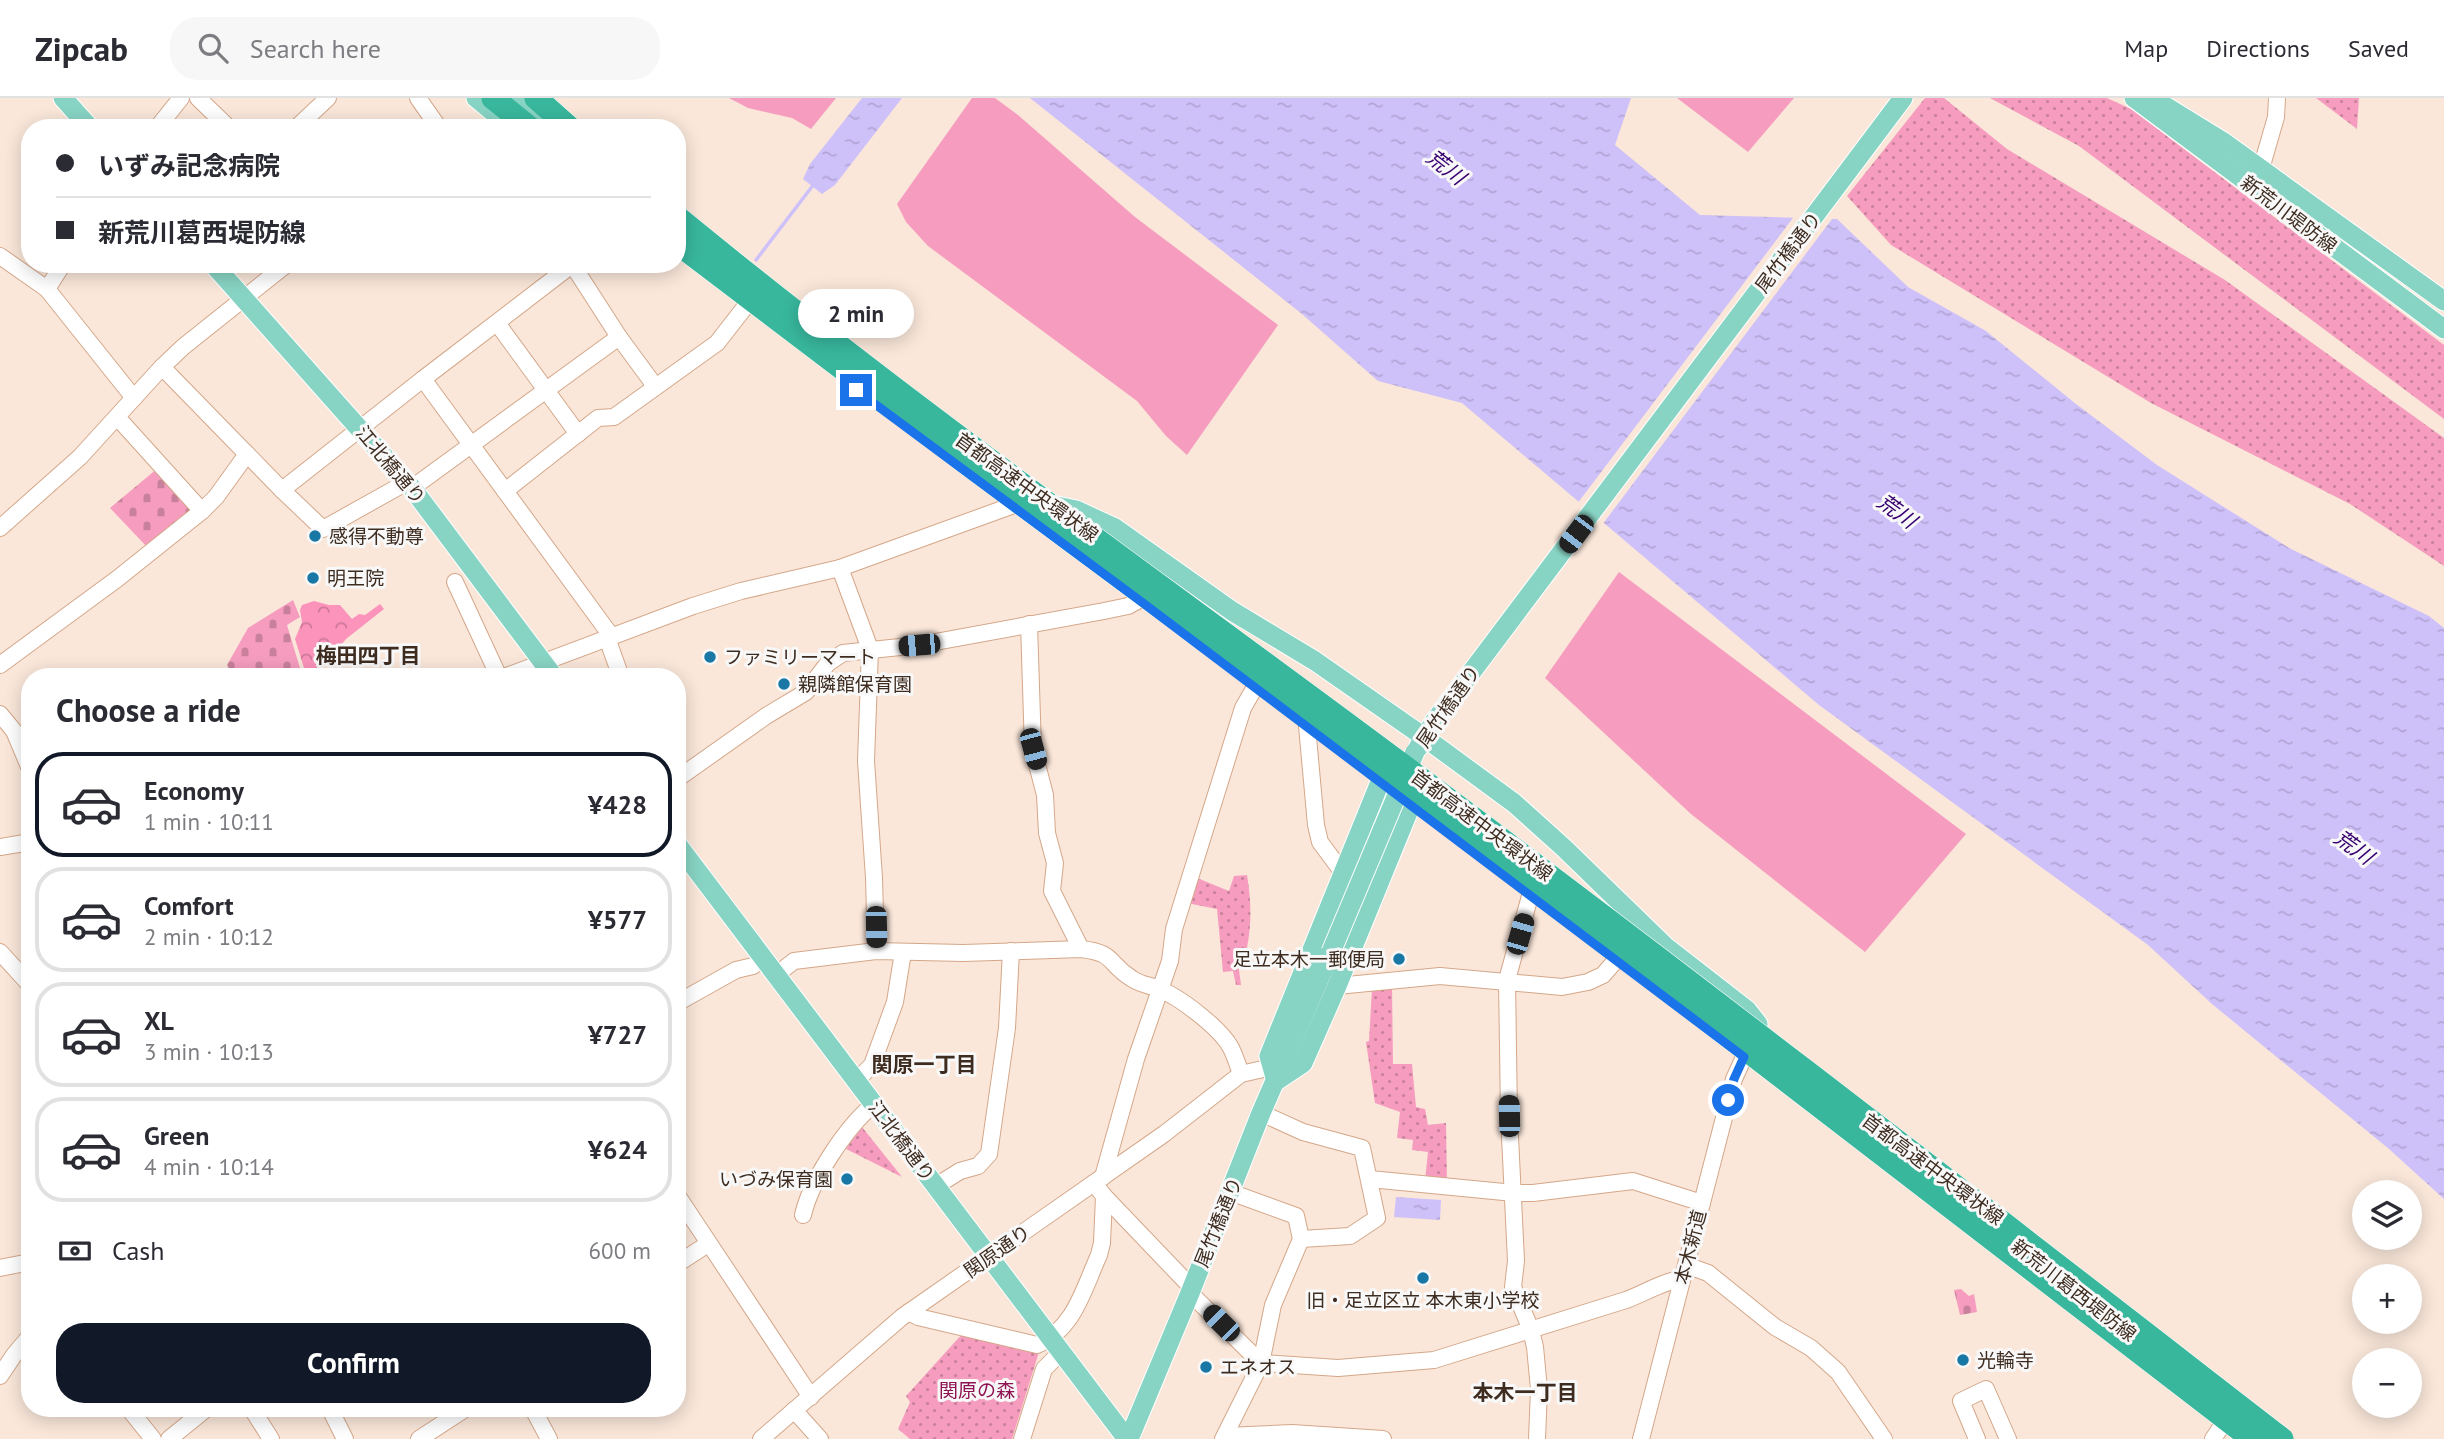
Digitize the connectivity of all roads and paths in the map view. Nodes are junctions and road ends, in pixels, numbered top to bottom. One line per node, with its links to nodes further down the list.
1 (63, 98): 13 (main road)
2 (181, 98): 14 (street)
3 (198, 98): 15 (street)
4 (328, 98): 16 (street)
5 (418, 98): 17 (street)
6 (476, 98): 18 (main road)
7 (493, 98): 19 (highway)
8 (518, 98): 20 (main road)
9 (536, 98): 21 (highway)
10 (1903, 98): 73 (main road, 尾竹橋通り)
11 (2135, 98): 22 (main road, 新荒川堤防線); 40 (main road, 新荒川堤防線)
12 (2277, 98): 22 (street)
13 (82, 119)
14 (165, 119)
15 (220, 119)
16 (306, 119)
17 (433, 119)
18 (502, 119)
19 (519, 119)
20 (544, 119)
21 (560, 119)
22 (2261, 169): 37 (main road, 新荒川堤防線)
23 (686, 224): 153 (highway, 首都高速中央環状線, bridge)
24 (686, 234): 55 (main road, 新荒川葛西堤防線)
25 (686, 250): 151 (highway, 首都高速中央環状線, bridge)
26 (0, 256): 28 (street)
27 (686, 262): 38 (main road, 新荒川葛西堤防線)
28 (21, 271)
29 (24, 273): 35 (street)
30 (57, 273): 35 (street)
31 (221, 273): 36 (main road, 江北橋通り)
32 (276, 273): 36 (street)
33 (561, 273): 39 (street)
34 (578, 273): 41 (street)
35 (47, 289): 46 (street)
36 (244, 298): 42 (street); 48 (main road, 江北橋通り)
37 (2444, 301)
38 (745, 307): 44 (street); 56 (main road, 新荒川葛西堤防線)
39 (497, 323): 43 (street); 45 (street)
40 (2444, 330)
41 (619, 337): 44 (street); 45 (street)
42 (162, 367): 46 (street); 51 (street)
43 (423, 379): 48 (street); 50 (street)
44 (655, 386): 49 (street)
45 (547, 389): 49 (street); 50 (street)
46 (134, 398): 47 (street)
47 (117, 417): 57 (street); 58 (street)
48 (360, 428): 52 (main road, 江北橋通り); 53 (street)
49 (578, 434): 54 (street)
50 (471, 446): 52 (street); 54 (street)
51 (247, 454): 53 (street); 57 (street)
52 (410, 485): 53 (street); 67 (main road, 江北橋通り)
53 (282, 490)
54 (505, 491): 63 (street)
55 (1036, 503): 56 (main road); 73 (main road); 76 (main road, 新荒川葛西堤防線)
56 (1010, 506): 59 (street); 61 (main road, 新荒川葛西堤防線)
57 (202, 511): 65 (street)
58 (0, 528)
59 (840, 568): 63 (street); 64 (street)
60 (455, 582): 66 (street)
61 (1139, 600): 62 (street); 70 (main road, 新荒川葛西堤防線)
62 (1029, 624): 64 (street); 83 (street)
63 (610, 637): 68 (street); 69 (street)
64 (870, 649): 75 (street); 84 (street)
65 (0, 665)
66 (495, 668)
67 (547, 668)
68 (552, 668)
69 (619, 668)
70 (1255, 687): 72 (main road, 新荒川葛西堤防線); 94 (street)
71 (0, 714): 74 (street)
72 (1307, 726): 76 (main road, 新荒川葛西堤防線); 81 (street)
73 (1420, 745): 96 (main road); 97 (main road, 尾竹橋通り, bridge)
74 (21, 748)
75 (686, 773)
76 (1384, 774): 77 (main road, 新荒川葛西堤防線); 81 (main road)
77 (1415, 797): 82 (main road, 新荒川葛西堤防線); 93 (main road); 96 (main road, 新荒川葛西堤防線)
78 (21, 844): 79 (street)
79 (0, 847)
80 (686, 862): 88 (main road, 江北橋通り)
81 (1343, 873): 97 (main road)
82 (1531, 896): 89 (main road, 新荒川葛西堤防線); 92 (street)
83 (1081, 949): 85 (street); 94 (street)
84 (876, 951): 87 (street); 91 (street)
85 (1011, 951): 87 (street); 104 (street)
86 (0, 952): 90 (street)
87 (903, 952): 99 (street)
88 (762, 958): 91 (main road, 江北橋通り); 95 (street)
89 (1616, 960): 92 (street); 96 (main road, 新荒川葛西堤防線)
90 (21, 975)
91 (776, 975): 99 (main road, 江北橋通り)
92 (1507, 980): 93 (street); 106 (street)
93 (1337, 986): 97 (main road)
94 (1160, 989): 98 (street); 103 (street)
95 (686, 998)
96 (1749, 1050): 107 (street, 本木新道); 132 (main road, 新荒川葛西堤防線)
97 (1277, 1071): 98 (street); 101 (main road, 尾竹橋通り)
98 (1241, 1073): 103 (street, 関原通り)
99 (856, 1081): 100 (main road, 江北橋通り)
100 (874, 1104): 104 (main road, 江北橋通り); 109 (street)
101 (1261, 1113): 102 (street); 105 (main road, 尾竹橋通り)
102 (1370, 1179): 106 (street); 110 (street)
103 (1101, 1185): 112 (street, 関原通り); 117 (street); 121 (street)
104 (936, 1186): 112 (main road, 江北橋通り)
105 (1230, 1192): 110 (street); 117 (main road, 尾竹橋通り)
106 (1514, 1193): 107 (street); 119 (street)
107 (1702, 1203): 116 (street, 本木新道)
108 (686, 1209): 111 (street)
109 (803, 1215)
110 (1301, 1239): 122 (street)
111 (708, 1244): 113 (street); 124 (street)
112 (988, 1257): 118 (street, 関原通り); 121 (main road, 江北橋通り)
113 (686, 1259)
114 (21, 1264): 115 (street)
115 (0, 1268)
116 (1684, 1272): 119 (street); 147 (street, 本木新道); 148 (street)
117 (1191, 1290): 122 (street); 144 (main road, 尾竹橋通り)
118 (909, 1312): 121 (street); 124 (street, 関原通り)
119 (1531, 1330): 122 (street); 146 (street)
120 (21, 1346): 123 (street)
121 (1055, 1346): 143 (street); 144 (main road, 江北橋通り)
122 (1261, 1363): 133 (street)
123 (0, 1376)
124 (811, 1397): 125 (street, 関原通り)
125 (794, 1410): 141 (street, 関原通り); 142 (street)
126 (136, 1417): 135 (street)
127 (196, 1417): 136 (street)
128 (257, 1417): 137 (street)
129 (334, 1417): 138 (street)
130 (453, 1417): 139 (street)
131 (537, 1417): 140 (street)
132 (2219, 1432): 152 (main road, 新荒川葛西堤防線)
133 (1224, 1437): 134 (street)
134 (1355, 1438): 145 (street)
135 (153, 1439)
136 (169, 1439)
137 (271, 1439)
138 (345, 1439)
139 (419, 1439)
140 (549, 1439)
141 (761, 1439)
142 (820, 1439)
143 (1022, 1439)
144 (1128, 1439)
145 (1383, 1439)
146 (1537, 1439)
147 (1641, 1439)
148 (1884, 1439)
149 (1977, 1439): 150 (street)
150 (2008, 1439)
151 (2252, 1439)
152 (2266, 1439)
153 (2283, 1439)

